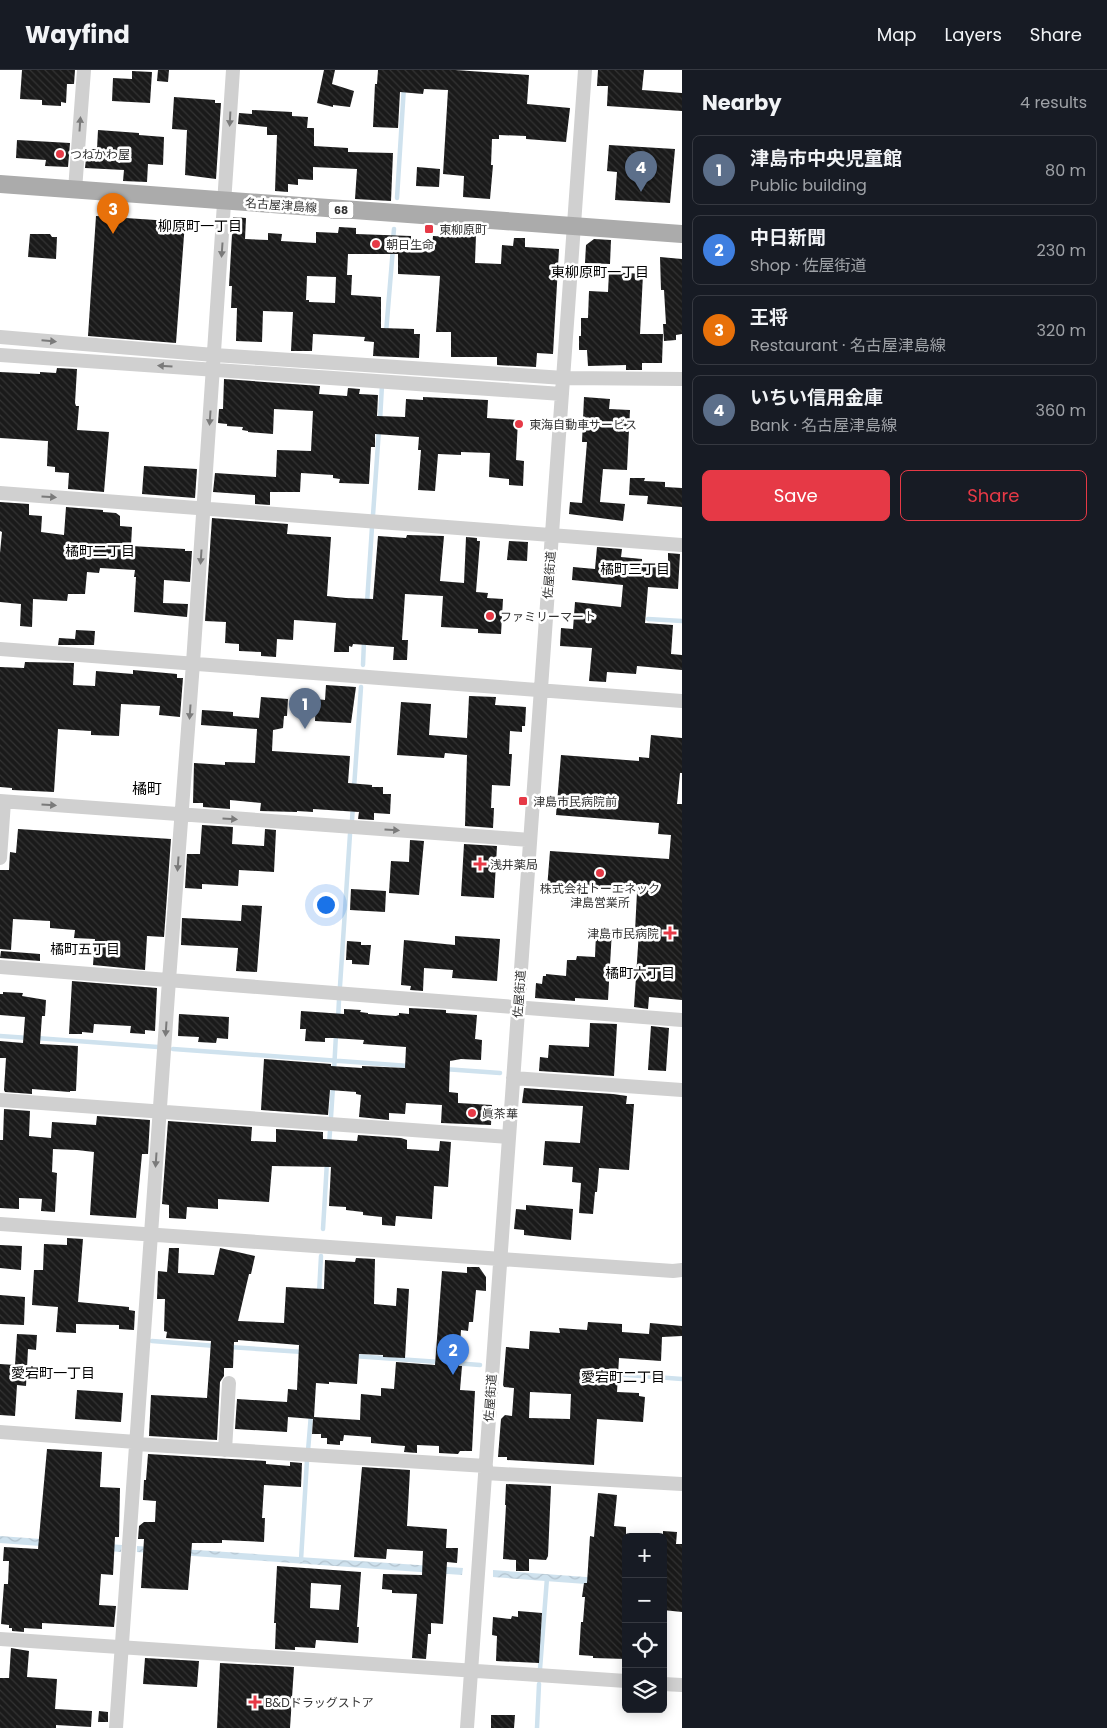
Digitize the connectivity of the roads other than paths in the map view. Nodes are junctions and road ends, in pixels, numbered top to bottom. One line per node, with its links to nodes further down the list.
1 (84, 70): 5 (street, one-way to 1)
2 (233, 70): 6 (street, one-way to 6)
3 (585, 70): 7 (street, 佐屋街道)
4 (0, 184): 5 (main road, 名古屋津島線 / 68)
5 (75, 190): 6 (main road, 名古屋津島線 / 68)
6 (225, 202): 7 (main road, 名古屋津島線 / 68); 11 (street, one-way to 11)
7 (574, 226): 8 (main road, 名古屋津島線 / 68); 13 (street, 佐屋街道)
8 (682, 234)
9 (0, 337): 11 (street, one-way to 11)
10 (0, 355): 12 (street, one-way to 10)
11 (214, 355): 12 (street); 13 (street)
12 (213, 370): 15 (street); 17 (street, one-way to 17)
13 (564, 378): 14 (street); 15 (street, 佐屋街道)
14 (682, 379)
15 (562, 394): 18 (street, 佐屋街道)
16 (0, 493): 17 (street, one-way to 17)
17 (204, 508): 18 (street); 21 (street, one-way to 21)
18 (553, 535): 19 (street); 22 (street, 佐屋街道)
19 (682, 545)
20 (0, 649): 21 (street)
21 (193, 663): 22 (street); 25 (street, one-way to 25)
22 (540, 690): 23 (street); 26 (street, 佐屋街道)
23 (682, 701)
24 (2, 801): 25 (street, one-way to 25); 27 (street)
25 (182, 815): 26 (street, one-way to 26); 29 (street, one-way to 29)
26 (530, 840): 30 (street, 佐屋街道)
27 (0, 858)
28 (0, 967): 29 (street)
29 (169, 980): 30 (street); 35 (street, one-way to 35)
30 (518, 1008): 31 (street); 32 (street, 佐屋街道)
31 (682, 1020)
32 (513, 1078): 33 (street); 36 (street, 佐屋街道)
33 (682, 1090)
34 (0, 1100): 35 (street)
35 (160, 1112): 36 (street); 38 (street, one-way to 38)
36 (509, 1137): 39 (street, 佐屋街道)
37 (0, 1224): 38 (street)
38 (151, 1235): 39 (street); 43 (street)
39 (500, 1258): 40 (street); 45 (street, 佐屋街道)
40 (682, 1270)
41 (229, 1383): 44 (street)
42 (0, 1432): 43 (street)
43 (136, 1443): 44 (street); 48 (street)
44 (225, 1450): 45 (street)
45 (486, 1470): 46 (street); 49 (street, 佐屋街道)
46 (682, 1484)
47 (0, 1639): 48 (street)
48 (122, 1648): 49 (street); 53 (street)
49 (471, 1671): 50 (street); 54 (street, 佐屋街道)
50 (622, 1681)
51 (667, 1684): 52 (street)
52 (682, 1685)
53 (116, 1728)
54 (467, 1728)

